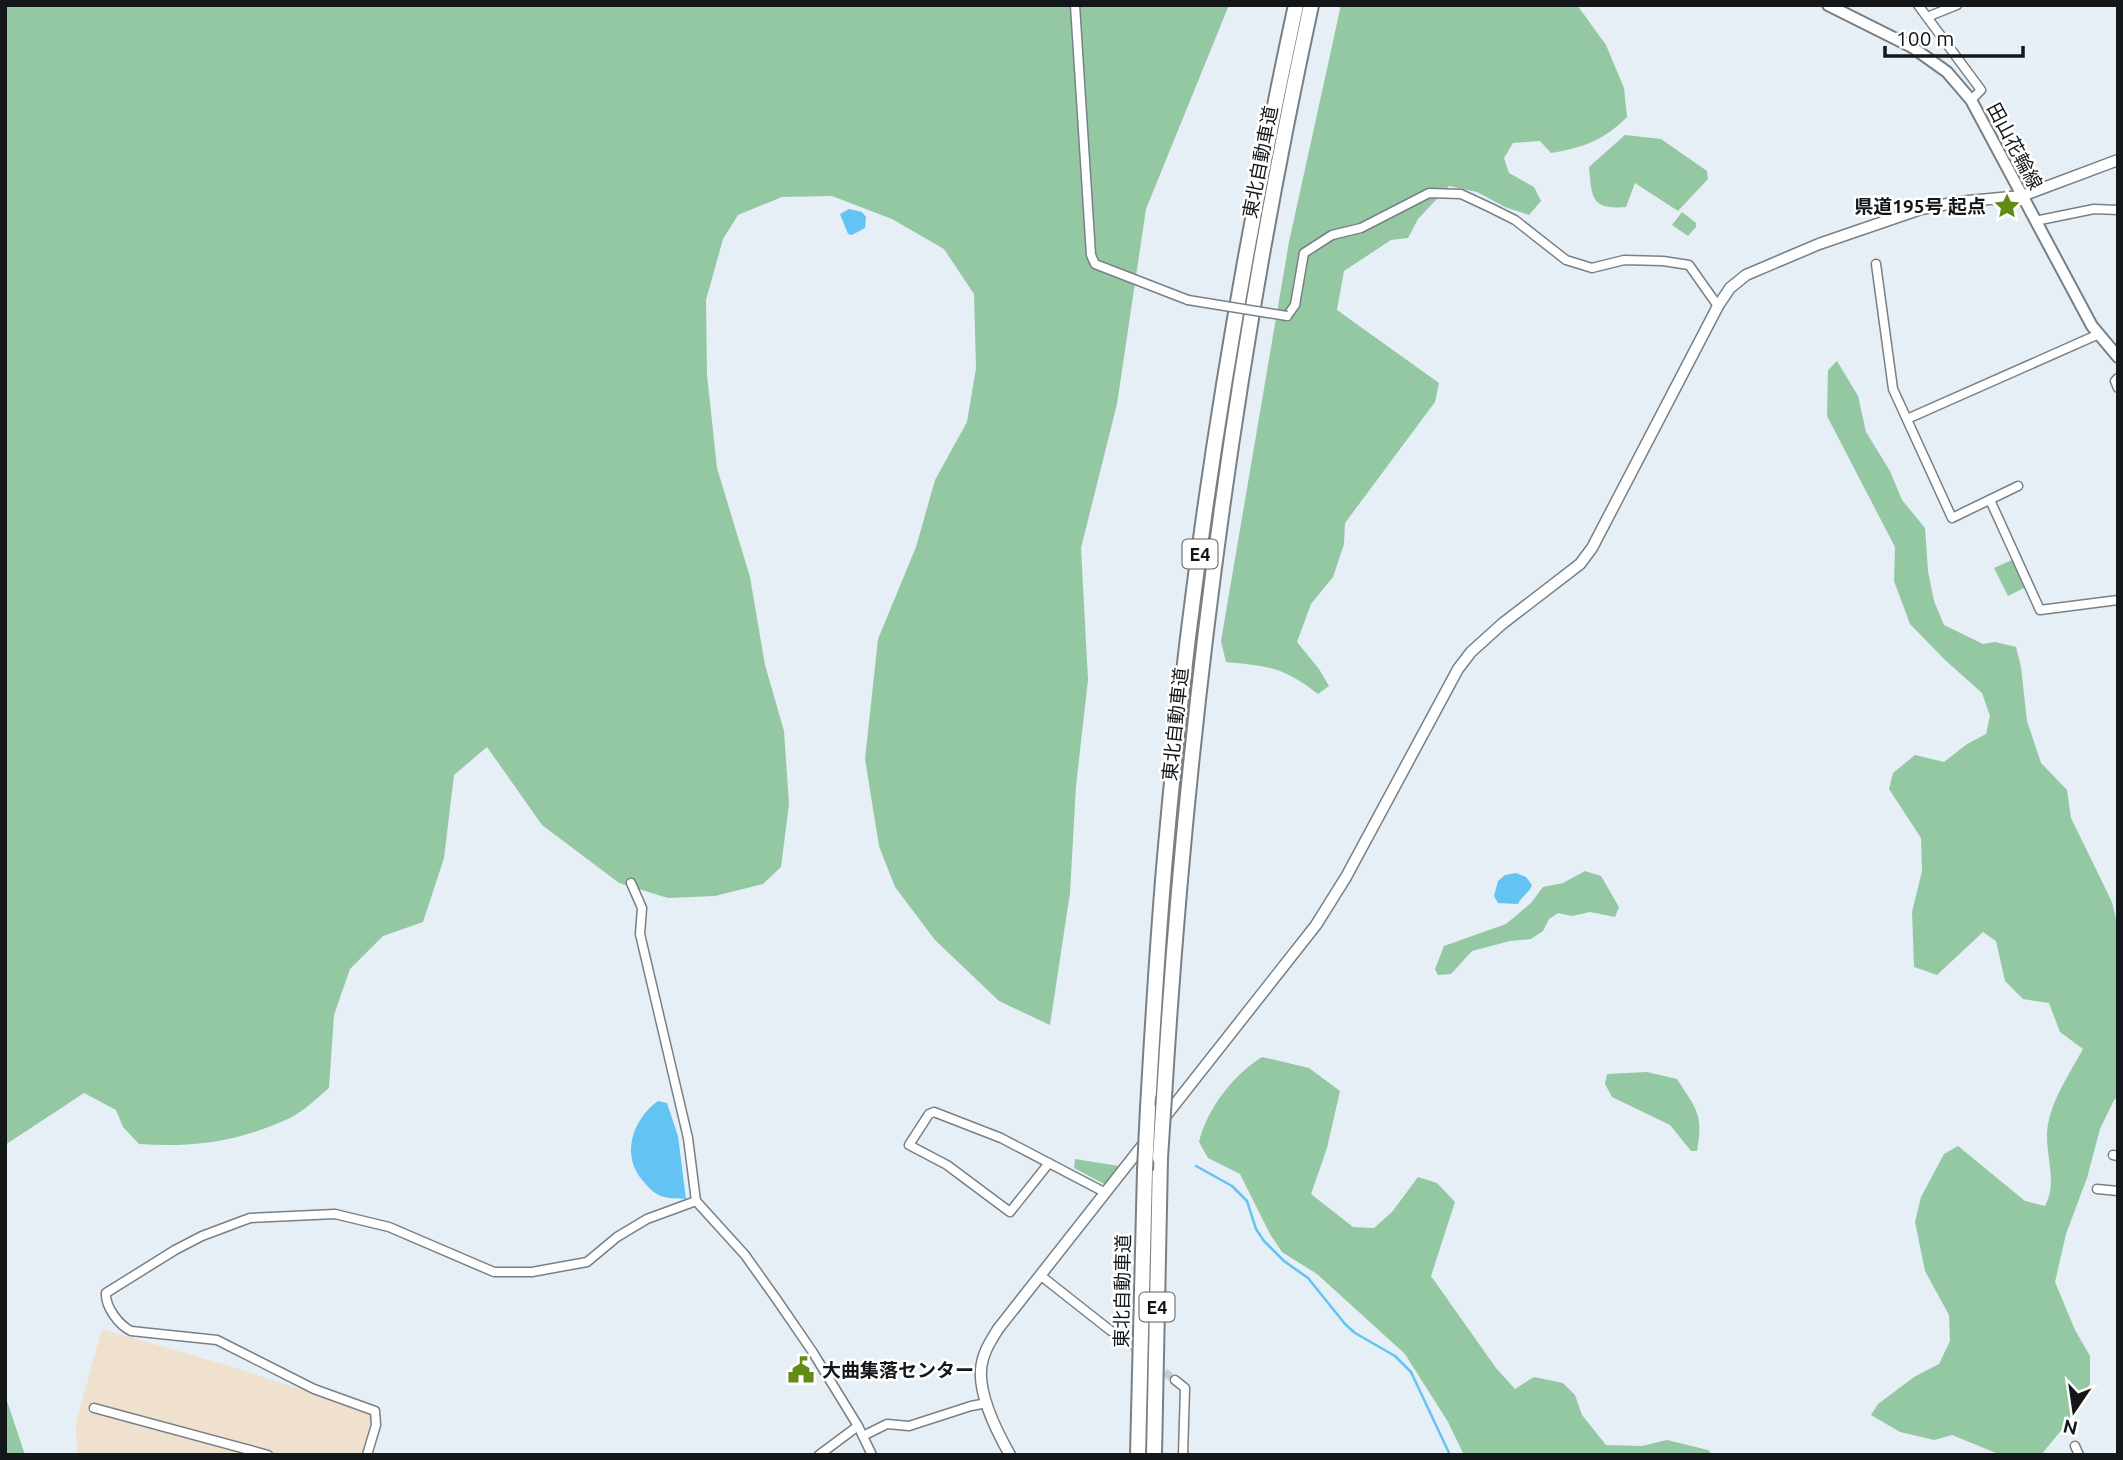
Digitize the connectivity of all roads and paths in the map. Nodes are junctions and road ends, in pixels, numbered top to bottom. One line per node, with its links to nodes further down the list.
1 (1075, 5): 14 (street, bridge)
2 (1296, 5): 41 (highway, 東北自動車道 / E4, bridge)
3 (1311, 5): 42 (highway, 東北自動車道 / E4, bridge)
4 (1828, 5): 8 (main road, 田山花輪線)
5 (1918, 5): 7 (street)
6 (1957, 5): 7 (street)
7 (1927, 18): 8 (street)
8 (1971, 100): 10 (main road, 田山花輪線)
9 (2118, 160): 10 (street)
10 (2022, 196): 12 (main road, 田山花輪線); 14 (street)
11 (2118, 210): 12 (street)
12 (2035, 221): 15 (main road, 田山花輪線)
13 (1875, 264): 19 (street)
14 (1717, 306): 27 (street)
15 (2099, 334): 16 (main road, 田山花輪線); 19 (street)
16 (2118, 357)
17 (2118, 378): 18 (street)
18 (2118, 387)
19 (1907, 419): 21 (street)
20 (2018, 486): 21 (street)
21 (1990, 500): 22 (street)
22 (2118, 600)
23 (631, 883): 28 (street)
24 (1049, 1163): 24 (street); 27 (street)
25 (2097, 1189): 26 (street)
26 (2118, 1191)
27 (1106, 1193): 29 (street)
28 (696, 1201): 34 (street); 37 (street)
29 (1040, 1275): 30 (street); 32 (street)
30 (1111, 1331)
31 (1175, 1380): 43 (street)
32 (987, 1403): 35 (street); 40 (street)
33 (93, 1408): 36 (street)
34 (858, 1426): 35 (street); 38 (street)
35 (863, 1436): 39 (street)
36 (268, 1455)
37 (367, 1455)
38 (819, 1455)
39 (872, 1455)
40 (1010, 1455)
41 (1138, 1455)
42 (1154, 1455)
43 (1183, 1455)

